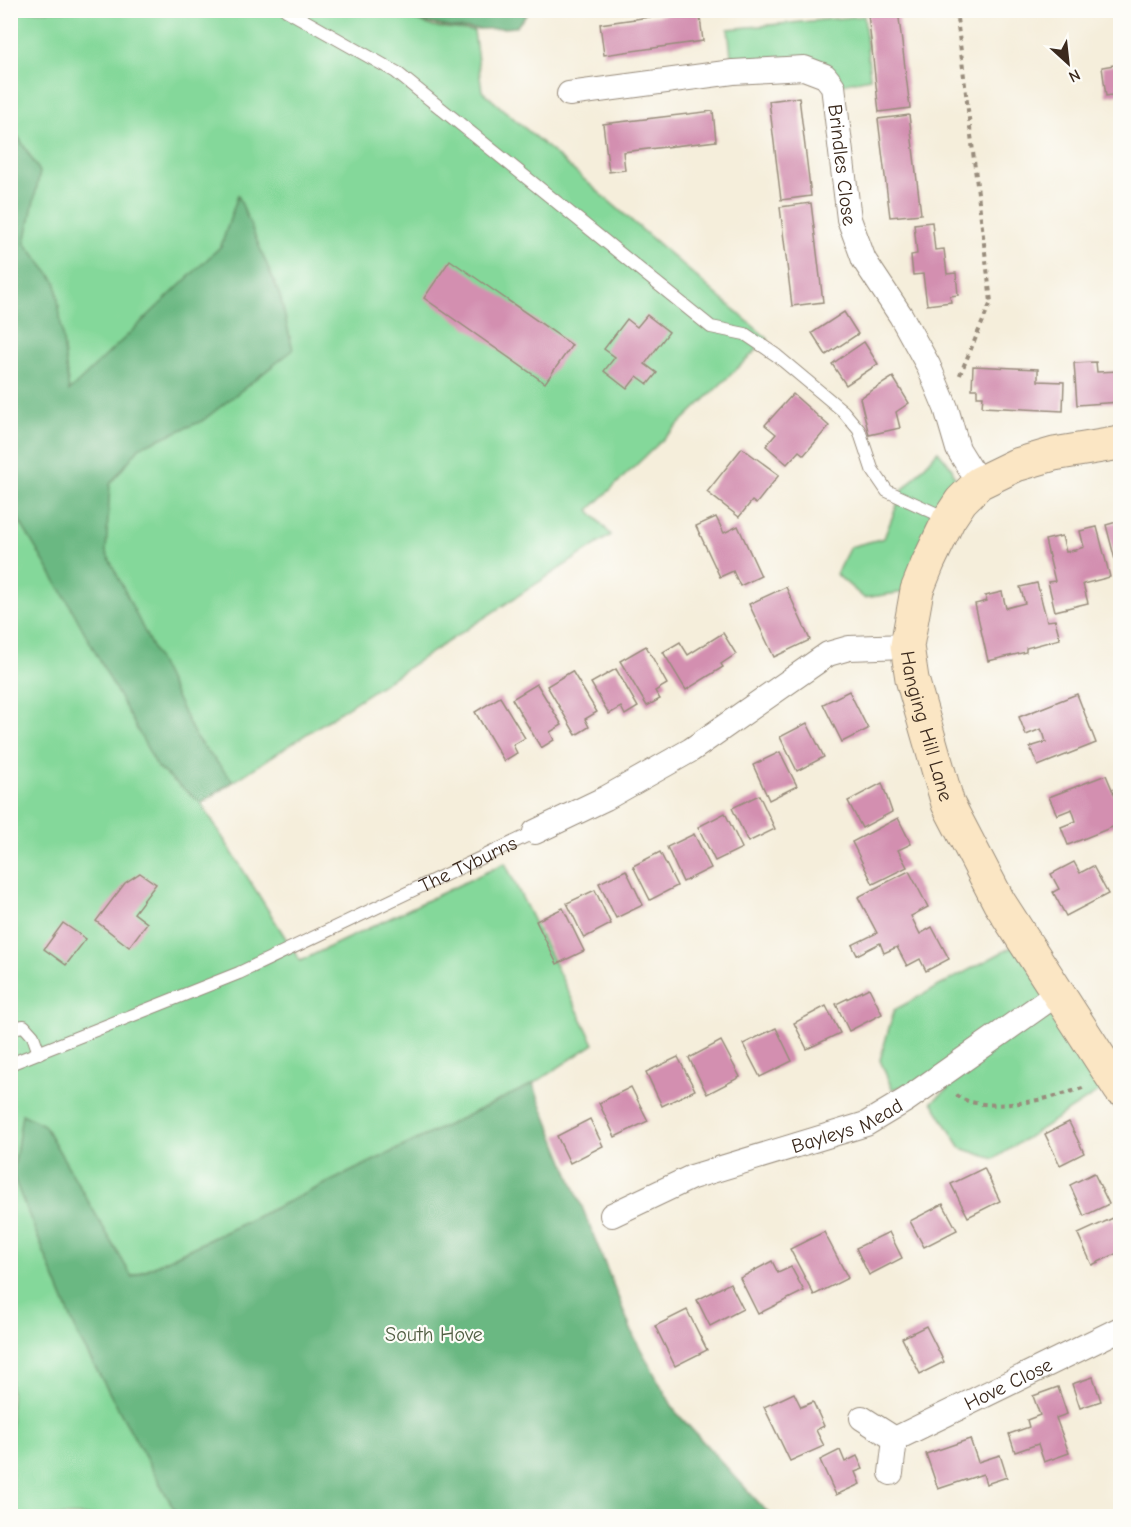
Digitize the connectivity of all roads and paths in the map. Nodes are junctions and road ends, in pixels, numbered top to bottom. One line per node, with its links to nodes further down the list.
1 (286, 10): 7 (lane)
2 (956, 10): 4 (path)
3 (569, 94): 4 (street, Brindles Close)
4 (946, 408): 6 (street, Brindles Close)
5 (1120, 443): 6 (street, Hanging Hill Lane)
6 (979, 483): 7 (street, Hanging Hill Lane)
7 (949, 519): 8 (street, Hanging Hill Lane)
8 (907, 646): 9 (street, The Tyburns); 10 (street, Hanging Hill Lane)
9 (535, 832): 12 (lane, The Tyburns)
10 (1058, 993): 14 (street, Bayleys Mead); 15 (street, Hanging Hill Lane)
11 (10, 1028): 12 (lane)
12 (39, 1053): 13 (lane, The Tyburns)
13 (10, 1064)
14 (936, 1078): 15 (path); 16 (street, Bayleys Mead)
15 (1115, 1082)
16 (612, 1215)
17 (1120, 1329): 19 (street, Hove Close)
18 (862, 1418): 19 (street)
19 (895, 1439): 20 (street)
20 (891, 1473)

